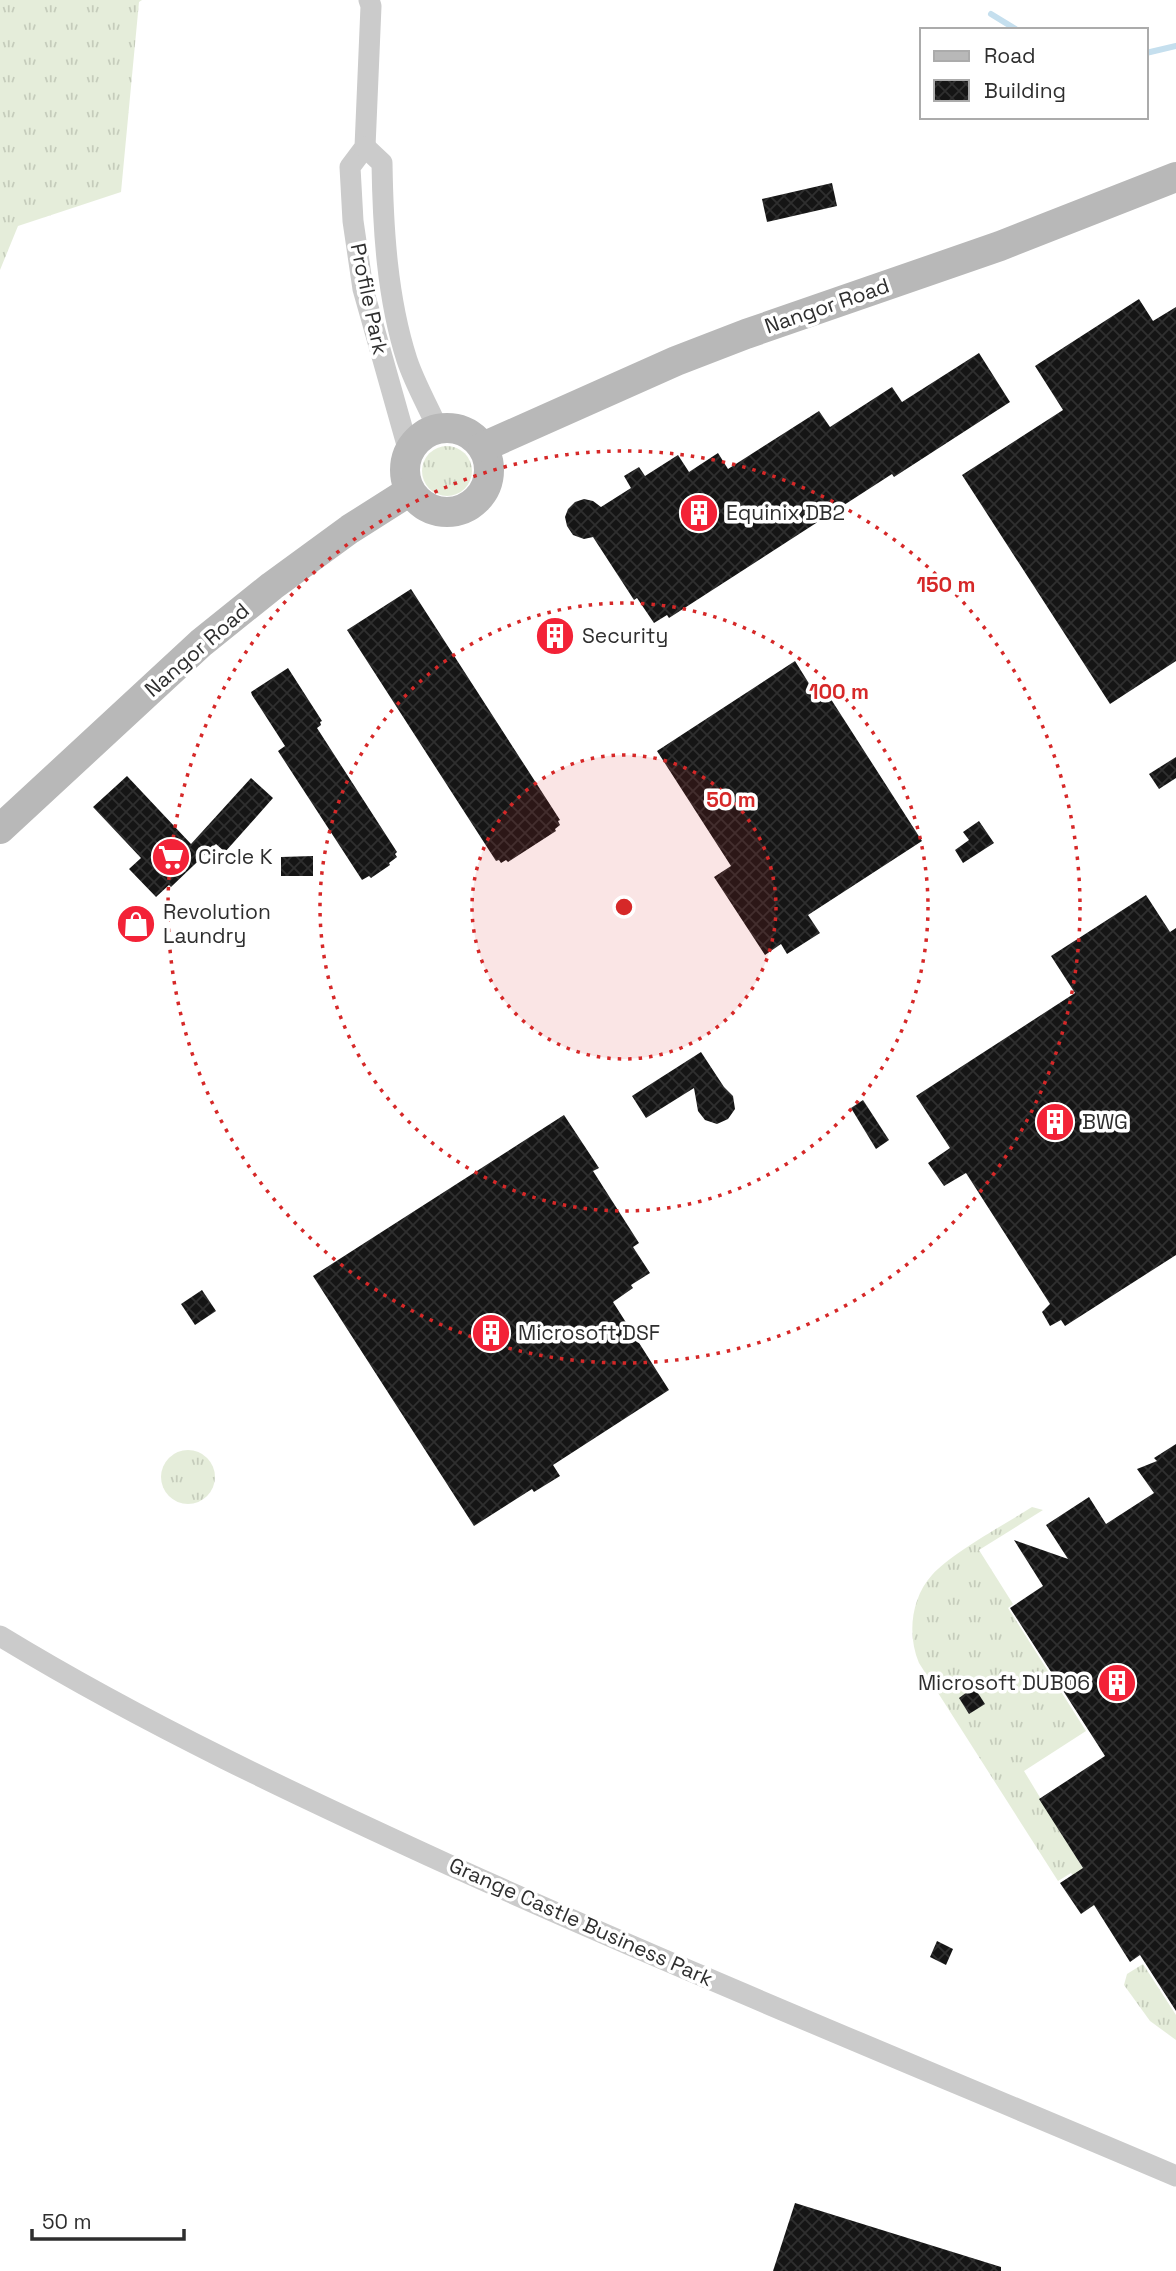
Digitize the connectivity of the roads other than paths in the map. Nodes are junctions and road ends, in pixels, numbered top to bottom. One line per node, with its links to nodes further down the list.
1 (372, 2): 2 (street, Profile Park)
2 (365, 147): 4 (street, Profile Park); 6 (street, Profile Park)
3 (1176, 177): 5 (main road, Nangor Road)
4 (438, 429): 5 (main road); 6 (main road)
5 (483, 447): 7 (main road)
6 (409, 452): 7 (main road)
7 (410, 491): 8 (main road, Nangor Road)
8 (0, 829)
9 (0, 1636): 10 (street, Grange Castle Business Park)
10 (1176, 2176)

